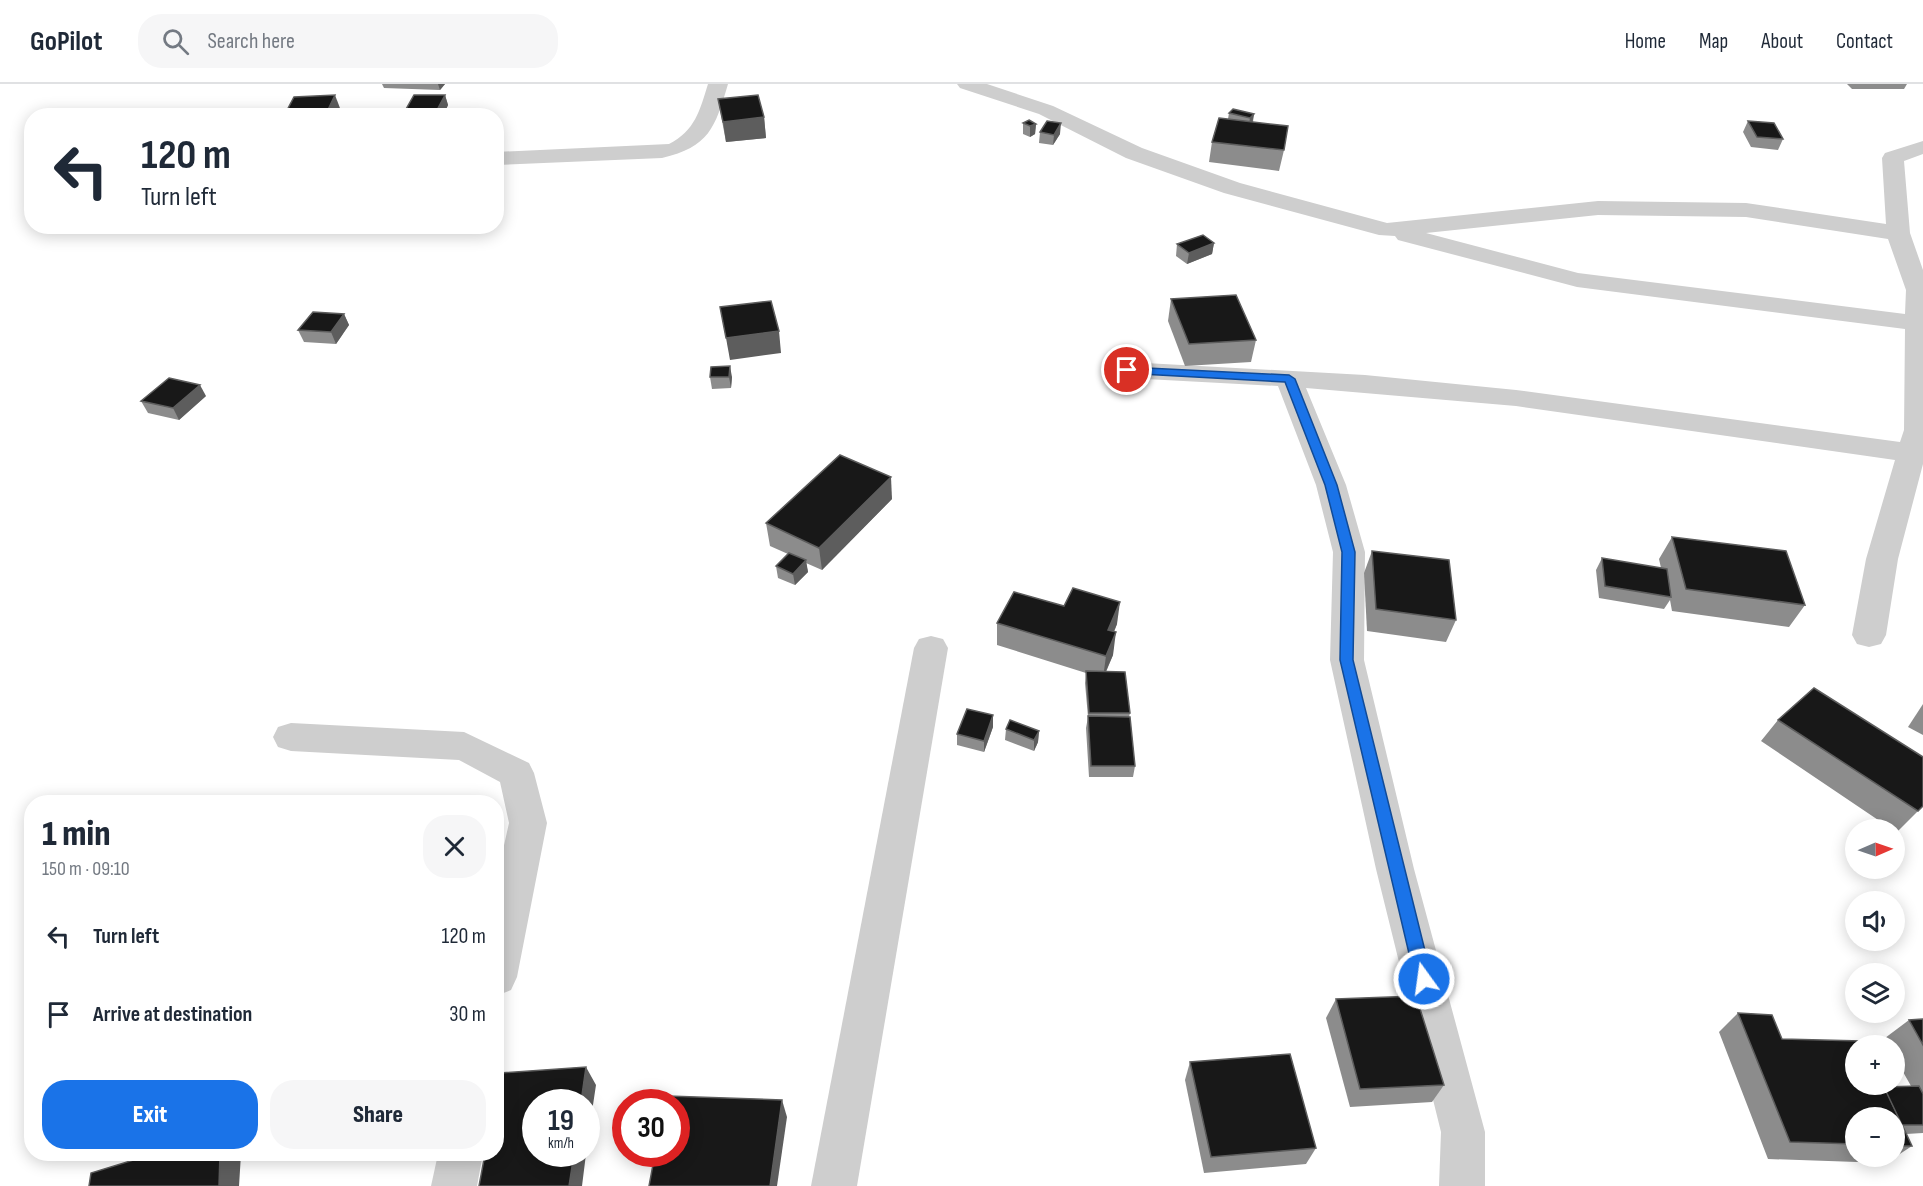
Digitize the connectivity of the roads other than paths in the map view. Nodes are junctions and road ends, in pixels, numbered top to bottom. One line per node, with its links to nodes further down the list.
1 (718, 84): 4 (street)
2 (967, 84): 5 (street)
3 (1923, 147): 6 (street)
4 (504, 159)
5 (1387, 230): 6 (street); 7 (street)
6 (1898, 233): 7 (street)
7 (1918, 323): 10 (street)
8 (1127, 370): 9 (street)
9 (1289, 379): 10 (street); 18 (street)
10 (1911, 453): 11 (street)
11 (1869, 635)
12 (931, 648): 17 (street)
13 (291, 737): 14 (street)
14 (504, 938)
15 (459, 1161): 16 (street)
16 (454, 1186)
17 (834, 1186)
18 (1462, 1186)

